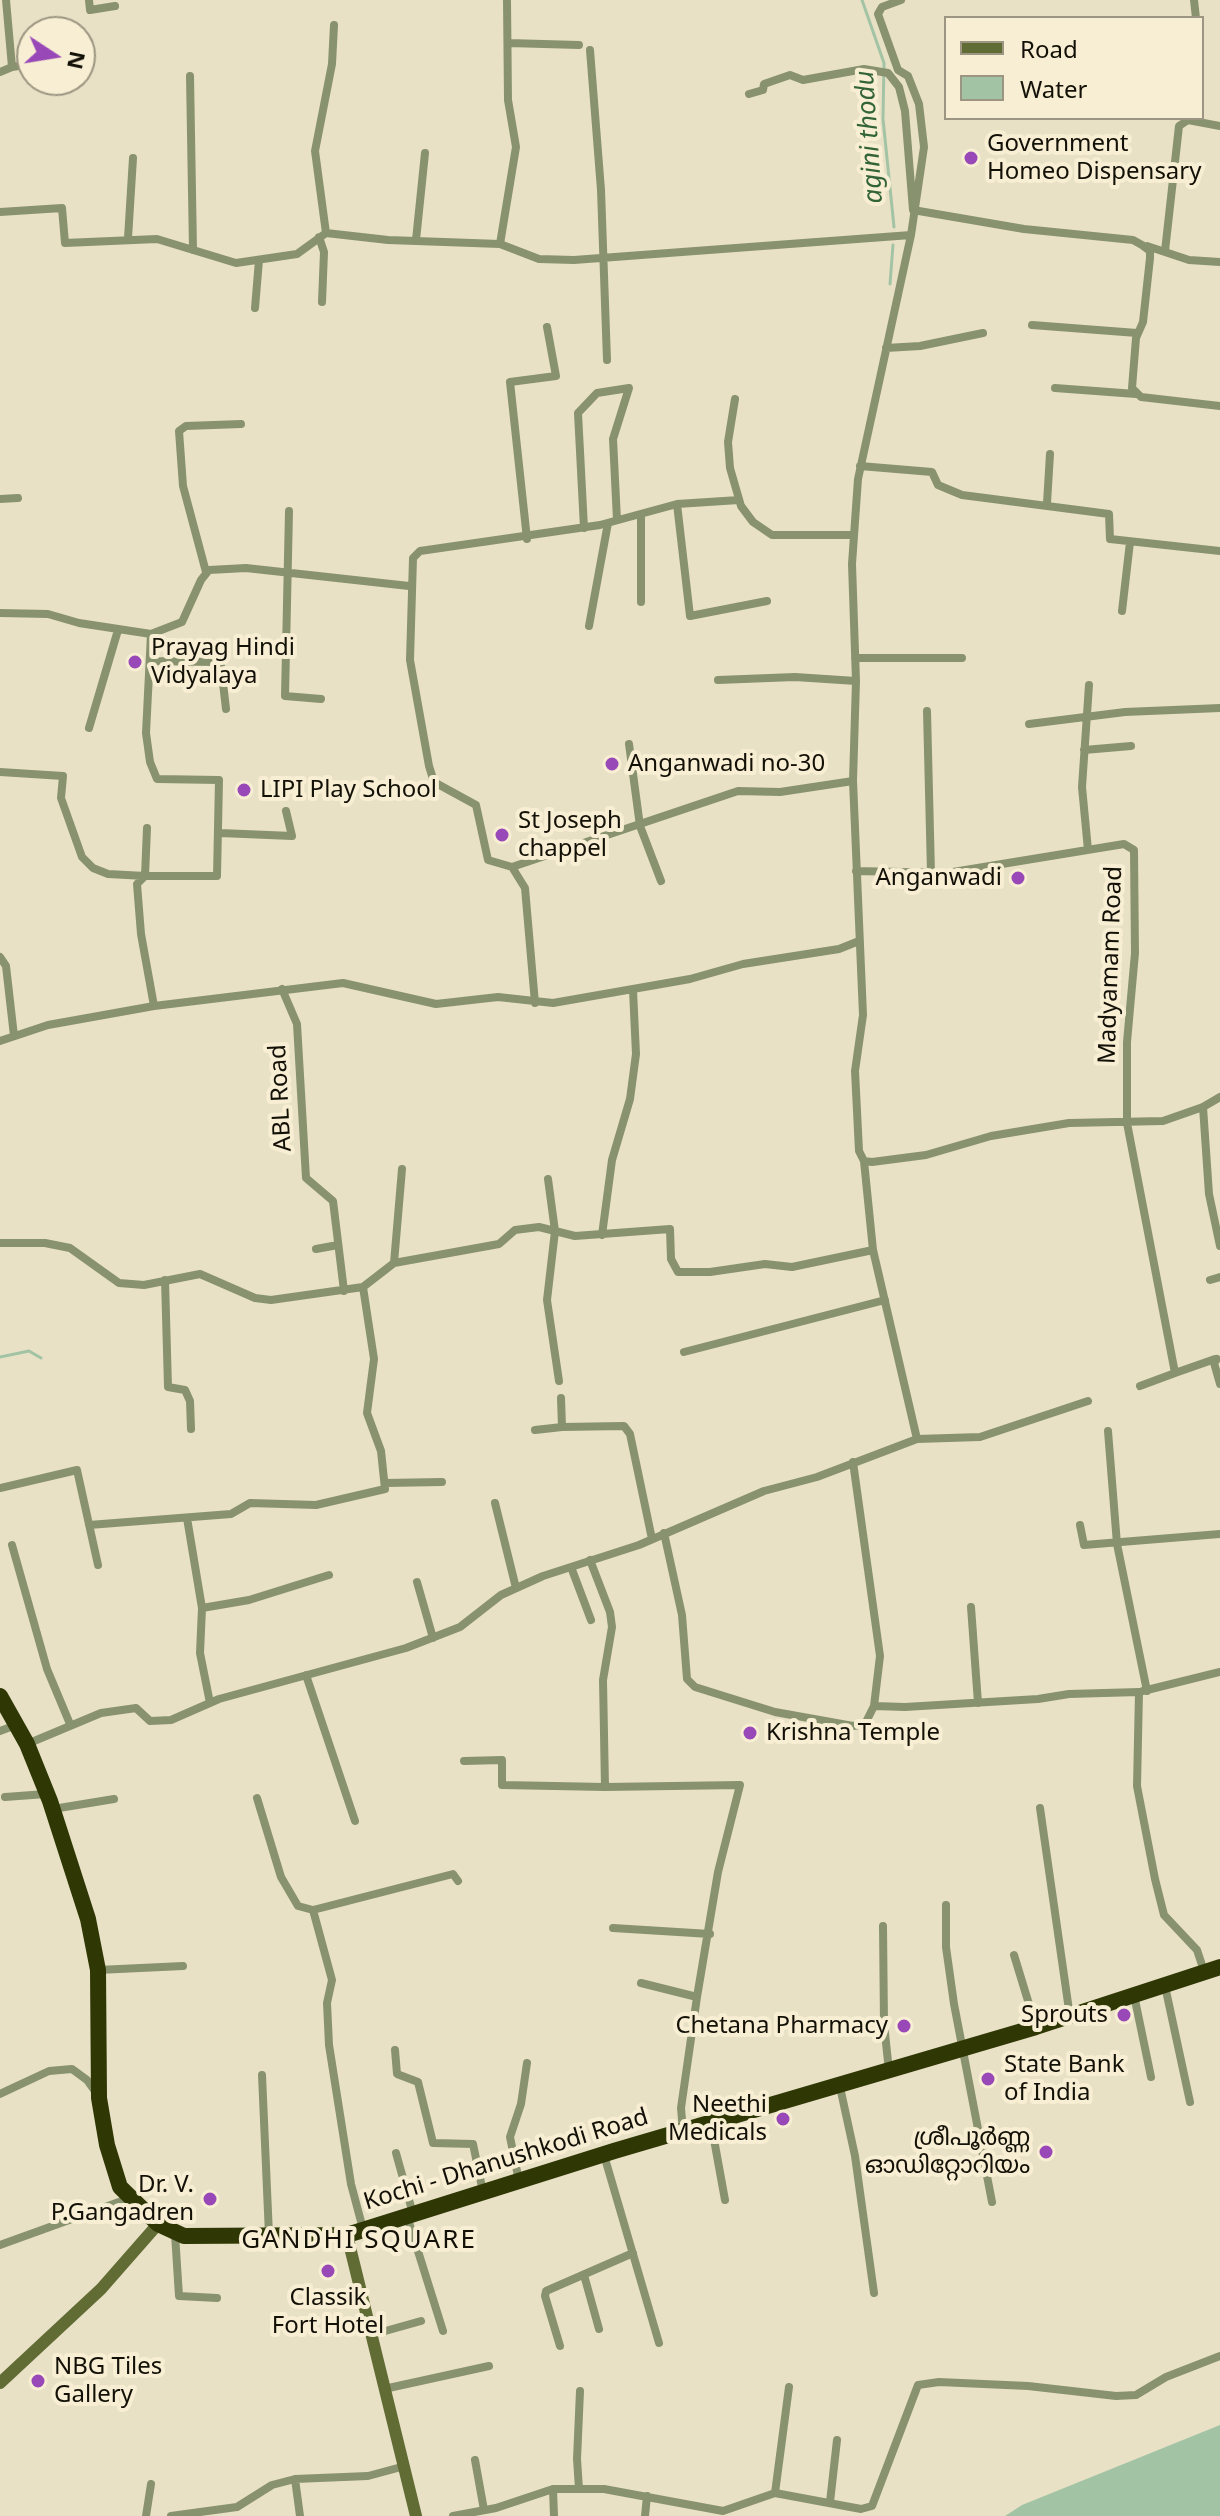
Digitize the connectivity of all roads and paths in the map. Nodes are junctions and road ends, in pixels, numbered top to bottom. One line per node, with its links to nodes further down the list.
1 (6, 0): 11 (street)
2 (89, 0): 5 (street)
3 (507, 0): 7 (street)
4 (901, 0): 18 (street)
5 (115, 6)
6 (334, 25): 20 (street)
7 (508, 43): 8 (street); 24 (street)
8 (579, 45)
9 (590, 50): 29 (street)
10 (16, 66): 11 (street)
11 (12, 67): 12 (street)
12 (0, 72)
13 (190, 76): 26 (street)
14 (749, 94): 18 (street)
15 (1220, 126): 27 (street)
16 (425, 153): 23 (street)
17 (133, 158): 22 (street)
18 (913, 210): 21 (street); 25 (street)
19 (0, 212): 22 (street)
20 (322, 235): 23 (street); 28 (street); 31 (street)
21 (911, 235): 29 (street); 37 (street)
22 (128, 238): 26 (street)
23 (416, 240): 24 (street)
24 (500, 244): 29 (street)
25 (1142, 245): 27 (street); 36 (street)
26 (193, 250): 28 (street)
27 (1165, 251): 30 (street)
28 (259, 260): 32 (street)
29 (605, 260): 38 (street)
30 (1220, 262)
31 (322, 302)
32 (255, 308)
33 (1032, 325): 36 (street)
34 (547, 327): 56 (street)
35 (983, 333): 37 (street)
36 (1137, 333): 40 (street)
37 (886, 348): 45 (street)
38 (607, 360)
39 (1055, 388): 40 (street)
40 (1136, 394): 42 (street)
41 (735, 399): 48 (street)
42 (1220, 406)
43 (241, 424): 59 (street)
44 (1050, 454): 49 (street)
45 (860, 466): 49 (street); 55 (street)
46 (18, 498): 47 (street)
47 (0, 499)
48 (739, 500): 50 (street); 55 (street)
49 (1047, 503): 57 (street)
50 (677, 504): 52 (street); 62 (street)
51 (289, 511): 60 (street)
52 (641, 514): 53 (street); 63 (street)
53 (613, 522): 54 (street); 54 (street); 66 (street)
54 (584, 528): 56 (street)
55 (854, 535): 69 (street)
56 (527, 539): 61 (street)
57 (1130, 542): 58 (street); 64 (street)
58 (1220, 551)
59 (206, 572): 60 (street); 68 (street)
60 (289, 574): 61 (street); 75 (street)
61 (409, 586): 92 (street)
62 (767, 601)
63 (641, 602)
64 (1122, 611)
65 (0, 613): 67 (street)
66 (589, 626)
67 (118, 630): 68 (street); 81 (street)
68 (151, 634): 71 (street)
69 (855, 658): 70 (street); 73 (street)
70 (962, 658)
71 (151, 661): 77 (street); 90 (street)
72 (718, 680): 73 (street)
73 (856, 681): 86 (street)
74 (1089, 685): 79 (street)
75 (321, 699)
76 (1220, 708): 79 (street)
77 (226, 709)
78 (927, 711): 94 (street)
79 (1087, 718): 80 (street); 84 (street)
80 (1029, 724)
81 (89, 728)
82 (629, 744): 88 (street)
83 (1131, 746): 84 (street)
84 (1084, 750): 91 (street)
85 (0, 772): 95 (street)
86 (853, 781): 88 (street); 93 (street)
87 (286, 811): 90 (street)
88 (640, 826): 92 (street); 96 (street)
89 (147, 828): 95 (street)
90 (220, 833): 95 (street)
91 (1088, 850): 94 (street, Madyamam Road); 107 (street, Madyamam Road)
92 (512, 867): 101 (street)
93 (856, 871): 94 (street, Madyamam Road); 97 (street)
94 (931, 873)
95 (145, 876): 102 (street)
96 (661, 881)
97 (859, 941): 100 (street); 108 (street)
98 (0, 957): 103 (street)
99 (282, 989): 101 (street); 102 (street); 114 (street, ABL Road)
100 (633, 990): 101 (street); 112 (street)
101 (535, 1003)
102 (154, 1006): 103 (street)
103 (14, 1036): 104 (street)
104 (0, 1041)
105 (1220, 1097): 106 (street)
106 (1203, 1107): 107 (street); 115 (street)
107 (1127, 1123): 108 (street); 127 (street)
108 (864, 1161): 117 (street)
109 (402, 1169): 118 (street)
110 (548, 1179): 111 (street)
111 (555, 1231): 112 (street); 118 (street); 128 (street)
112 (602, 1235): 117 (street)
113 (0, 1243): 120 (street)
114 (338, 1245): 116 (street); 123 (street, ABL Road)
115 (1220, 1246)
116 (316, 1249)
117 (873, 1250): 124 (street)
118 (394, 1263): 122 (street)
119 (1220, 1277): 121 (street)
120 (165, 1280): 123 (street); 134 (street)
121 (1210, 1280)
122 (363, 1287): 123 (street); 140 (street)
123 (344, 1291)
124 (885, 1300): 125 (street); 137 (street)
125 (684, 1352)
126 (1217, 1359): 127 (street); 129 (street)
127 (1175, 1373): 130 (street)
128 (559, 1381)
129 (1220, 1384)
130 (1140, 1386)
131 (561, 1398): 133 (street)
132 (1088, 1401): 137 (street)
133 (562, 1427): 135 (street); 148 (street)
134 (191, 1429)
135 (535, 1430)
136 (1108, 1431): 149 (street)
137 (917, 1439): 138 (street)
138 (853, 1462): 146 (street); 167 (street)
139 (442, 1482): 140 (street)
140 (385, 1483): 143 (street)
141 (0, 1488): 144 (street)
142 (495, 1503): 156 (street)
143 (187, 1518): 144 (street); 158 (street)
144 (89, 1525): 152 (street)
145 (1080, 1525): 149 (street)
146 (664, 1533): 148 (street); 167 (street)
147 (1220, 1534): 149 (street)
148 (652, 1539): 151 (street)
149 (1117, 1544): 163 (street)
150 (12, 1545): 168 (street)
151 (590, 1560): 153 (street); 172 (street)
152 (98, 1565)
153 (571, 1567): 156 (street); 159 (street)
154 (329, 1575): 158 (street)
155 (417, 1582): 160 (street)
156 (516, 1588): 160 (street)
157 (971, 1607): 166 (street)
158 (202, 1608): 165 (street)
159 (591, 1620)
160 (433, 1638): 162 (street)
161 (1220, 1672): 163 (street)
162 (306, 1675): 165 (street); 178 (street)
163 (1143, 1691): 166 (street); 187 (street)
164 (0, 1696): 169 (highway, Kochi - Dhanushkodi Road)
165 (210, 1703): 168 (street)
166 (978, 1703): 167 (street)
167 (874, 1706)
168 (70, 1724): 170 (street)
169 (8, 1728): 170 (highway, Kochi - Dhanushkodi Road)
170 (27, 1744): 176 (highway, Kochi - Dhanushkodi Road)
171 (464, 1761): 172 (street)
172 (605, 1787): 184 (street)
173 (5, 1797): 176 (street)
174 (257, 1798): 181 (street)
175 (114, 1799): 176 (street)
176 (50, 1802): 188 (highway, Kochi - Dhanushkodi Road)
177 (1040, 1808): 193 (street)
178 (355, 1821)
179 (458, 1881): 181 (street)
180 (946, 1905): 195 (street)
181 (313, 1910): 216 (street)
182 (883, 1926): 198 (street)
183 (613, 1928): 184 (street)
184 (710, 1934): 192 (street)
185 (1014, 1955): 194 (street)
186 (183, 1966): 188 (street)
187 (1212, 1969): 190 (highway, Kochi - Dhanushkodi Road)
188 (98, 1970): 203 (highway, Kochi - Dhanushkodi Road)
189 (641, 1983): 192 (street)
190 (1165, 1985): 191 (highway, Kochi - Dhanushkodi Road); 204 (street)
191 (1134, 1995): 193 (highway, Kochi - Dhanushkodi Road); 200 (street)
192 (697, 1997): 206 (street)
193 (1070, 2017): 194 (highway, Kochi - Dhanushkodi Road)
194 (1036, 2027): 195 (highway, Kochi - Dhanushkodi Road)
195 (964, 2049): 198 (highway, Kochi - Dhanushkodi Road); 213 (street)
196 (395, 2050): 210 (street)
197 (527, 2063): 209 (street)
198 (889, 2072): 201 (highway, Kochi - Dhanushkodi Road)
199 (262, 2075): 218 (street)
200 (1151, 2077)
201 (840, 2087): 205 (highway, Kochi - Dhanushkodi Road); 222 (street)
202 (0, 2094): 203 (street)
203 (99, 2098): 211 (highway, Kochi - Dhanushkodi Road)
204 (1190, 2102)
205 (711, 2123): 206 (highway, Kochi - Dhanushkodi Road); 212 (street)
206 (683, 2131): 208 (highway, Kochi - Dhanushkodi Road)
207 (396, 2153): 214 (street)
208 (603, 2154): 209 (highway, Kochi - Dhanushkodi Road); 220 (street)
209 (519, 2181): 210 (highway, Kochi - Dhanushkodi Road)
210 (483, 2192): 214 (highway, Kochi - Dhanushkodi Road)
211 (130, 2198): 215 (highway, Kochi - Dhanushkodi Road); 219 (street)
212 (725, 2200)
213 (992, 2202)
214 (410, 2215): 216 (highway, Kochi - Dhanushkodi Road); 226 (street)
215 (158, 2224): 217 (highway, Kochi - Dhanushkodi Road); 232 (street)
216 (355, 2232): 218 (highway, Kochi - Dhanushkodi Road); 227 (street)
217 (175, 2233): 218 (highway, Kochi - Dhanushkodi Road); 223 (street)
218 (269, 2236)
219 (0, 2245)
220 (633, 2253): 221 (street); 228 (street)
221 (584, 2275): 225 (street); 229 (street)
222 (874, 2293)
223 (217, 2298)
224 (421, 2321): 227 (street)
225 (599, 2329)
226 (443, 2331)
227 (371, 2335): 234 (street)
228 (659, 2343)
229 (560, 2346)
230 (1220, 2356): 245 (street)
231 (489, 2366): 234 (street)
232 (0, 2383)
233 (789, 2387): 243 (street)
234 (384, 2389): 238 (street)
235 (580, 2391): 242 (street)
236 (837, 2440): 245 (street)
237 (475, 2460): 246 (street)
238 (405, 2466): 239 (street); 251 (street)
239 (295, 2479): 247 (street); 250 (street)
240 (151, 2484): 248 (street)
241 (553, 2489): 242 (street); 246 (street); 253 (street)
242 (579, 2489): 244 (street)
243 (775, 2493): 244 (street); 245 (street)
244 (647, 2496): 254 (street)
245 (830, 2502)
246 (484, 2510): 252 (street)
247 (237, 2512): 249 (street)
248 (146, 2516)
249 (171, 2516)
250 (300, 2516)
251 (416, 2516)
252 (453, 2516)
253 (554, 2516)
254 (645, 2516)

